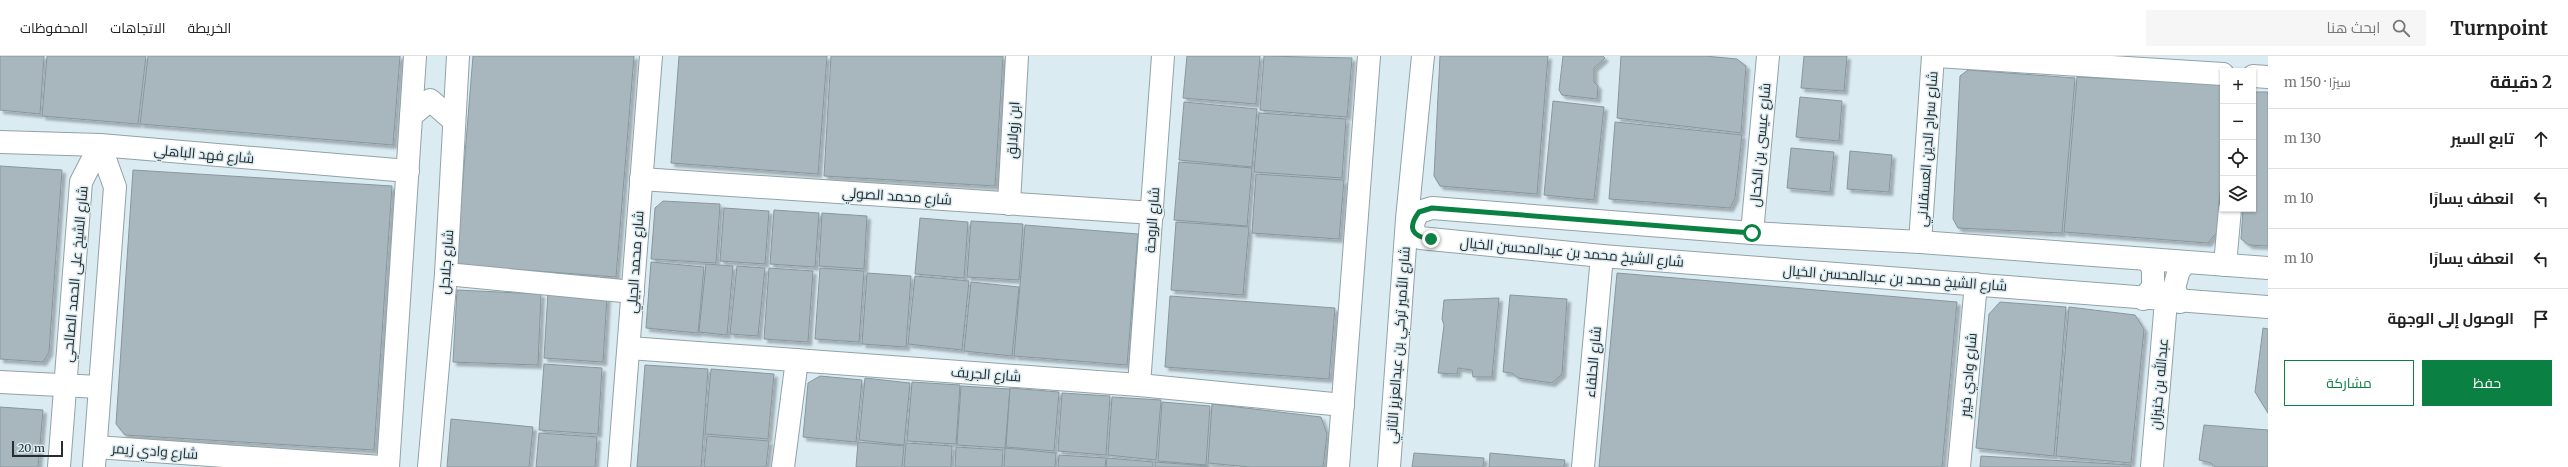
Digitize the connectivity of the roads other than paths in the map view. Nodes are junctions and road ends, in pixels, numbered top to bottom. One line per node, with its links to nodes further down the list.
1 (458, 56): 14 (street, شارع جلاجل)
2 (651, 56): 20 (street, شارع محمد الجيلي)
3 (1017, 56): 21 (street, ابن زولالق)
4 (1163, 56): 23 (street, شارع الروحة)
5 (1369, 56): 43 (street)
6 (1423, 56): 52 (street, شارع الأمير تركي بن عبدالعزيز الثاني)
7 (1768, 56): 24 (street, شارع عيسى بن الكحال)
8 (1933, 56): 25 (street, شارع سراج الدين العسقلاني)
9 (1937, 56): 11 (street)
10 (414, 64): 14 (street); 15 (street)
11 (2220, 74)
12 (2256, 76): 13 (street)
13 (2268, 77)
14 (456, 82): 16 (street, شارع جلاجل)
15 (411, 116): 16 (street); 19 (street)
16 (454, 121): 31 (street, شارع جلاجل)
17 (0, 142): 18 (street, شارع فهد الباهلي)
18 (100, 145): 19 (street, شارع فهد الباهلي); 41 (street, شارع الشيخ على الحمد الصالحي); 42 (street)
19 (408, 171): 47 (street)
20 (641, 179): 21 (street, شارع محمد الصولي); 33 (street, شارع محمد الجيلي)
21 (1009, 204): 23 (street, شارع محمد الصولي)
22 (2230, 212): 29 (street)
23 (1153, 213): 40 (street, شارع الروحة)
24 (1752, 233): 25 (street, شارع الشيخ محمد بن عبدالمحسن الخيال); 26 (street, شارع الشيخ محمد بن عبدالمحسن الخيال)
25 (1920, 242): 27 (street, شارع الشيخ محمد بن عبدالمحسن الخيال)
26 (1602, 256): 32 (street, شارع الشيخ محمد بن عبدالمحسن الخيال); 53 (street, شارع الحلقاء)
27 (2148, 261): 28 (street, شارع الشيخ محمد بن عبدالمحسن الخيال); 34 (street)
28 (2186, 263): 29 (street, شارع الشيخ محمد بن عبدالمحسن الخيال); 35 (street, عبدالله بن خنيزان)
29 (2225, 265): 30 (street, شارع الشيخ محمد بن عبدالمحسن الخيال)
30 (2268, 268)
31 (446, 274): 33 (street); 48 (street, شارع جلاجل)
32 (1976, 284): 34 (street, شارع الشيخ محمد بن عبدالمحسن الخيال); 54 (street, شارع وادي خيبر)
33 (633, 292): 37 (street, شارع محمد الجيلي)
34 (2143, 299): 35 (street, شارع الشيخ محمد بن عبدالمحسن الخيال)
35 (2173, 302): 36 (street, شارع الشيخ محمد بن عبدالمحسن الخيال); 55 (street, عبدالله بن خنيزان)
36 (2268, 307)
37 (629, 348): 38 (street, شارع الجريف); 49 (street, شارع محمد الجيلي)
38 (797, 360): 40 (street, شارع الجريف); 50 (street)
39 (0, 382): 41 (street)
40 (1139, 385): 43 (street, شارع الجريف)
41 (65, 386): 42 (street); 45 (street, شارع الشيخ على الحمد الصالحي)
42 (99, 387): 44 (street)
43 (1343, 404): 51 (street)
44 (95, 457): 46 (street, شارع وادي زيمر)
45 (59, 467)
46 (381, 467)
47 (388, 467)
48 (429, 467)
49 (618, 467)
50 (783, 467)
51 (1338, 467)
52 (1389, 467)
53 (1583, 467)
54 (1959, 467)
55 (2152, 467)

